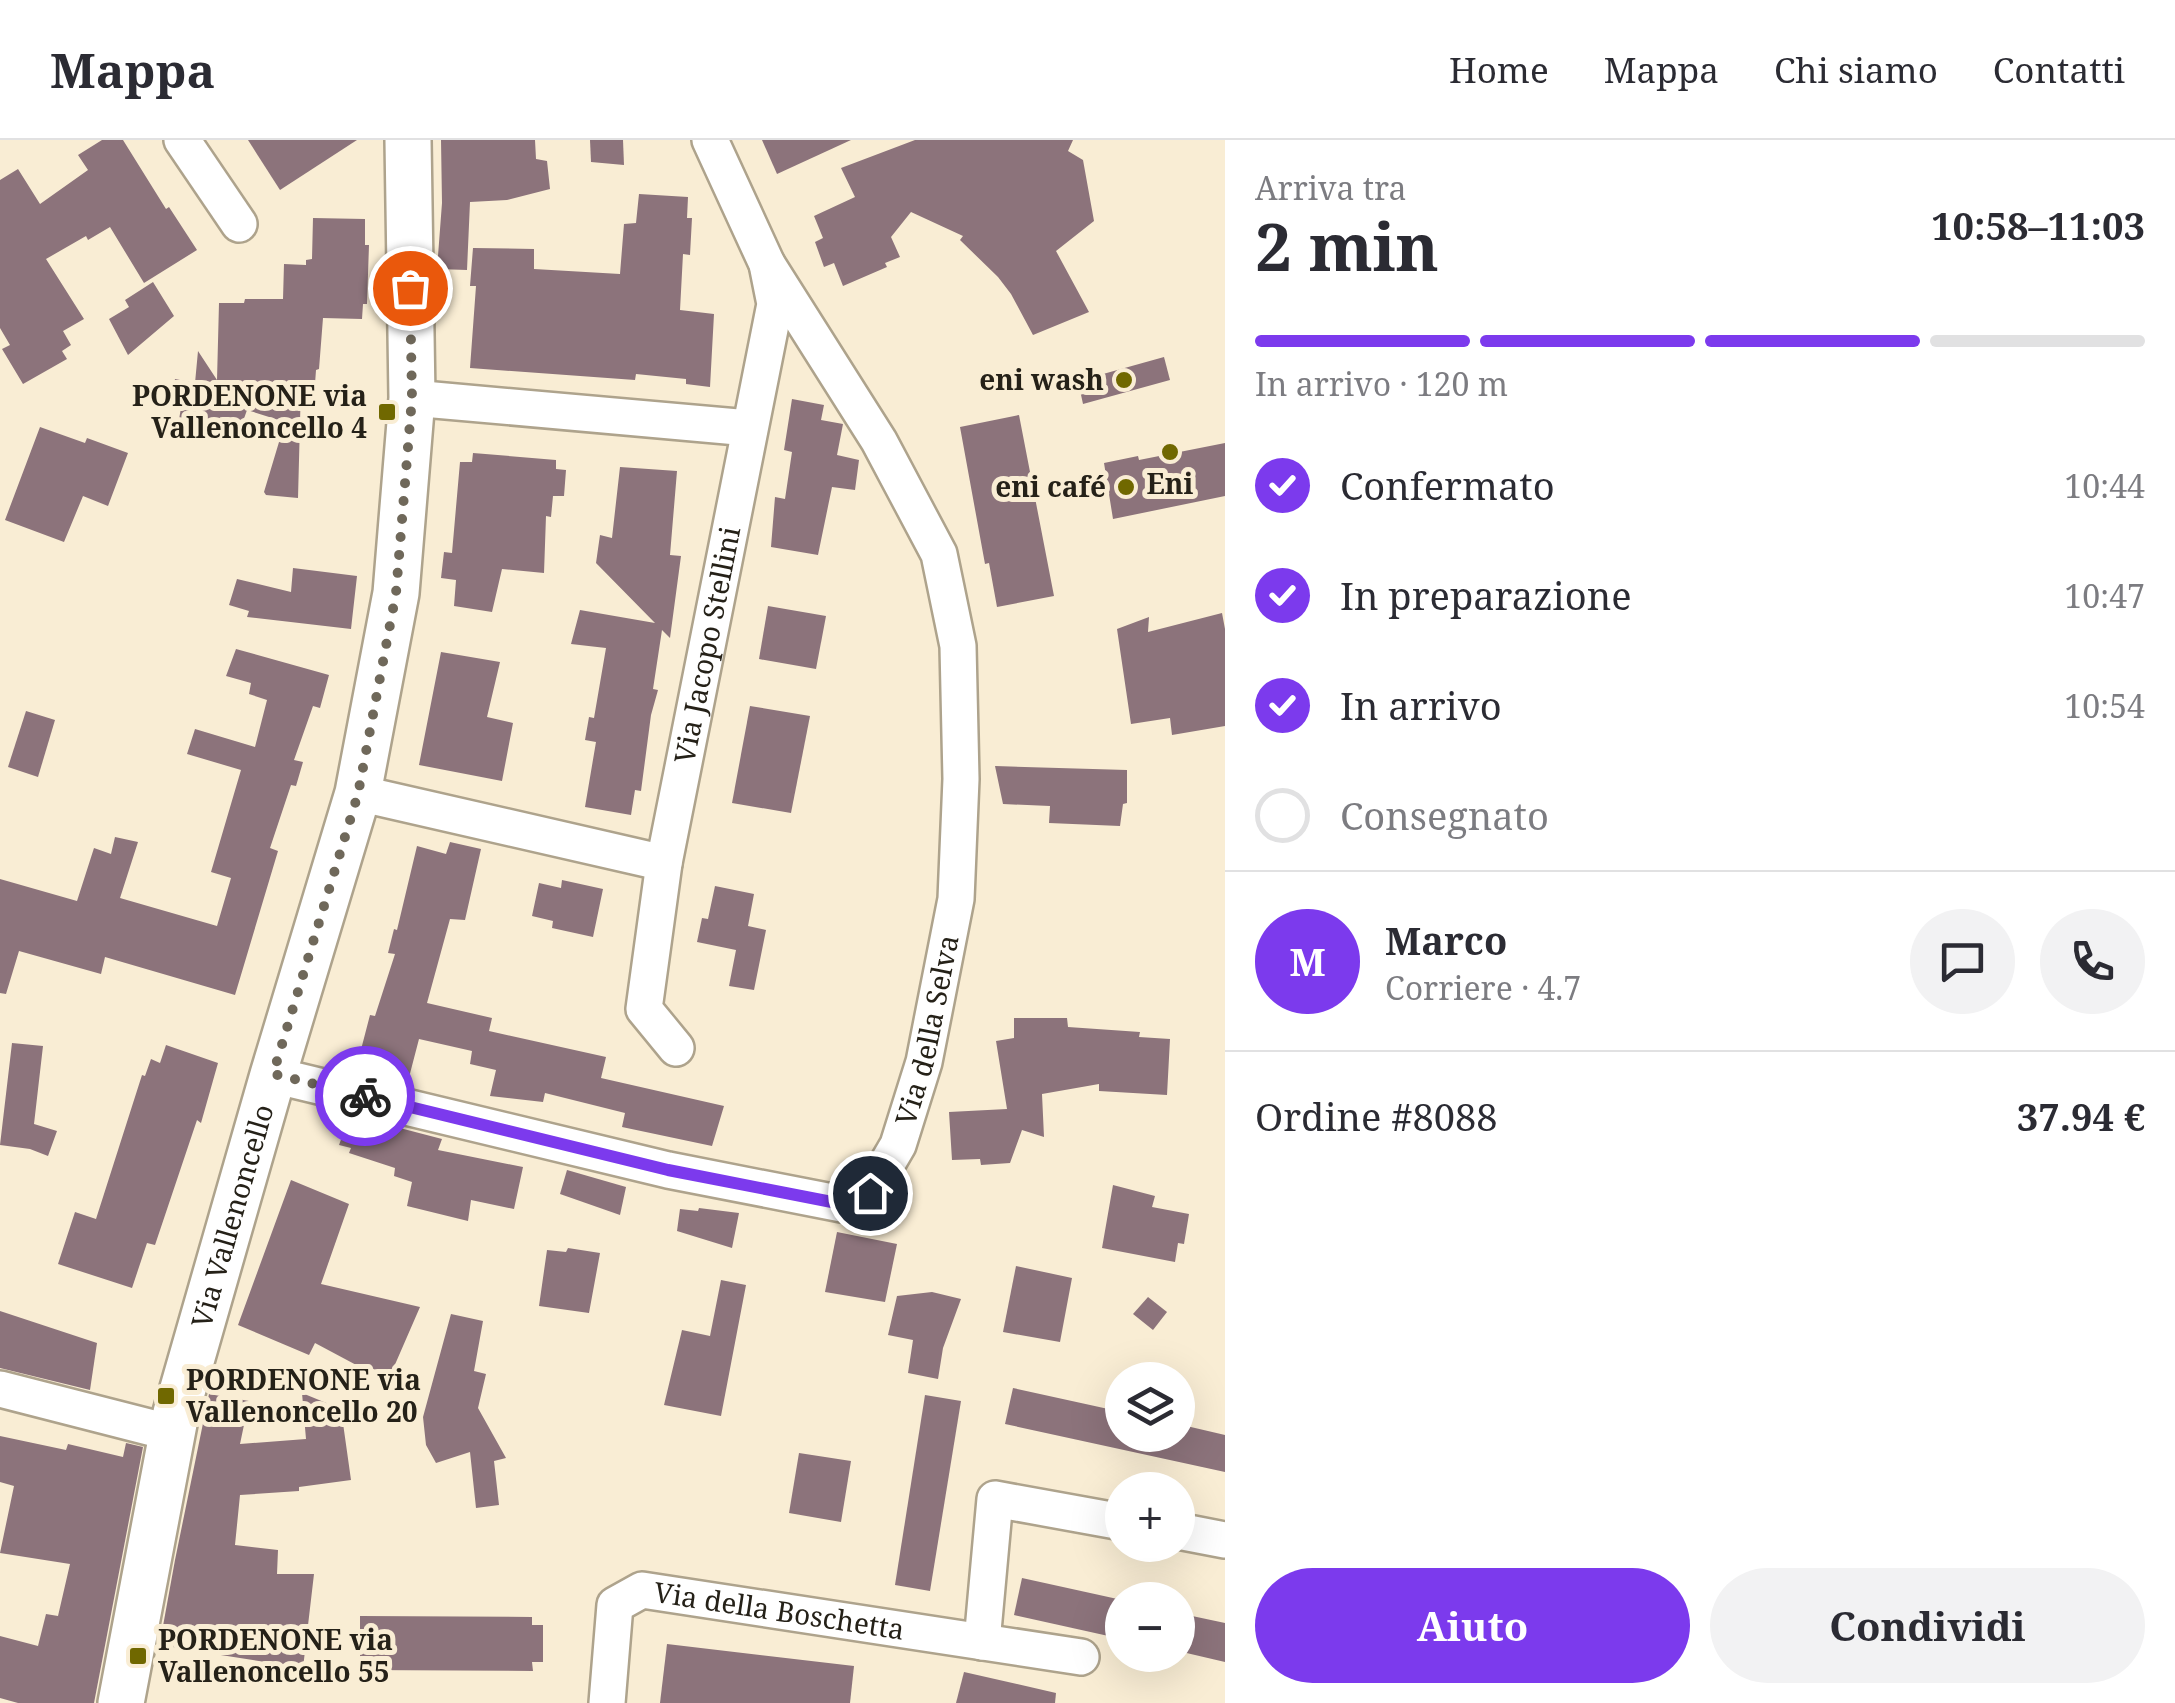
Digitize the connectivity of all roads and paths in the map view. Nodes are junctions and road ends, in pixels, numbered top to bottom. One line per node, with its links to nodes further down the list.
1 (182, 140): 4 (street)
2 (408, 140): 6 (street, Via Vallenoncello)
3 (710, 140): 5 (street, Via Jacopo Stellini)
4 (239, 224)
5 (767, 264): 7 (street, Via Jacopo Stellini); 8 (street, Via Jacopo Stellini)
6 (412, 398): 7 (street); 9 (street, Via Vallenoncello)
7 (748, 428): 10 (street, Via Jacopo Stellini)
8 (879, 441): 12 (street, Via della Selva)
9 (358, 794): 10 (street); 12 (street, Via Vallenoncello)
10 (664, 863): 11 (street, Via Jacopo Stellini)
11 (676, 1048)
12 (273, 1074): 14 (street, Via Vallenoncello)
13 (0, 1389): 14 (street)
14 (172, 1433): 20 (street, Via Vallenoncello)
15 (1105, 1519): 18 (street)
16 (1195, 1534): 17 (street)
17 (1225, 1540)
18 (982, 1642): 19 (street, Via della Boschetta); 21 (street, Via della Boschetta)
19 (1081, 1657)
20 (121, 1703)
21 (607, 1703)

